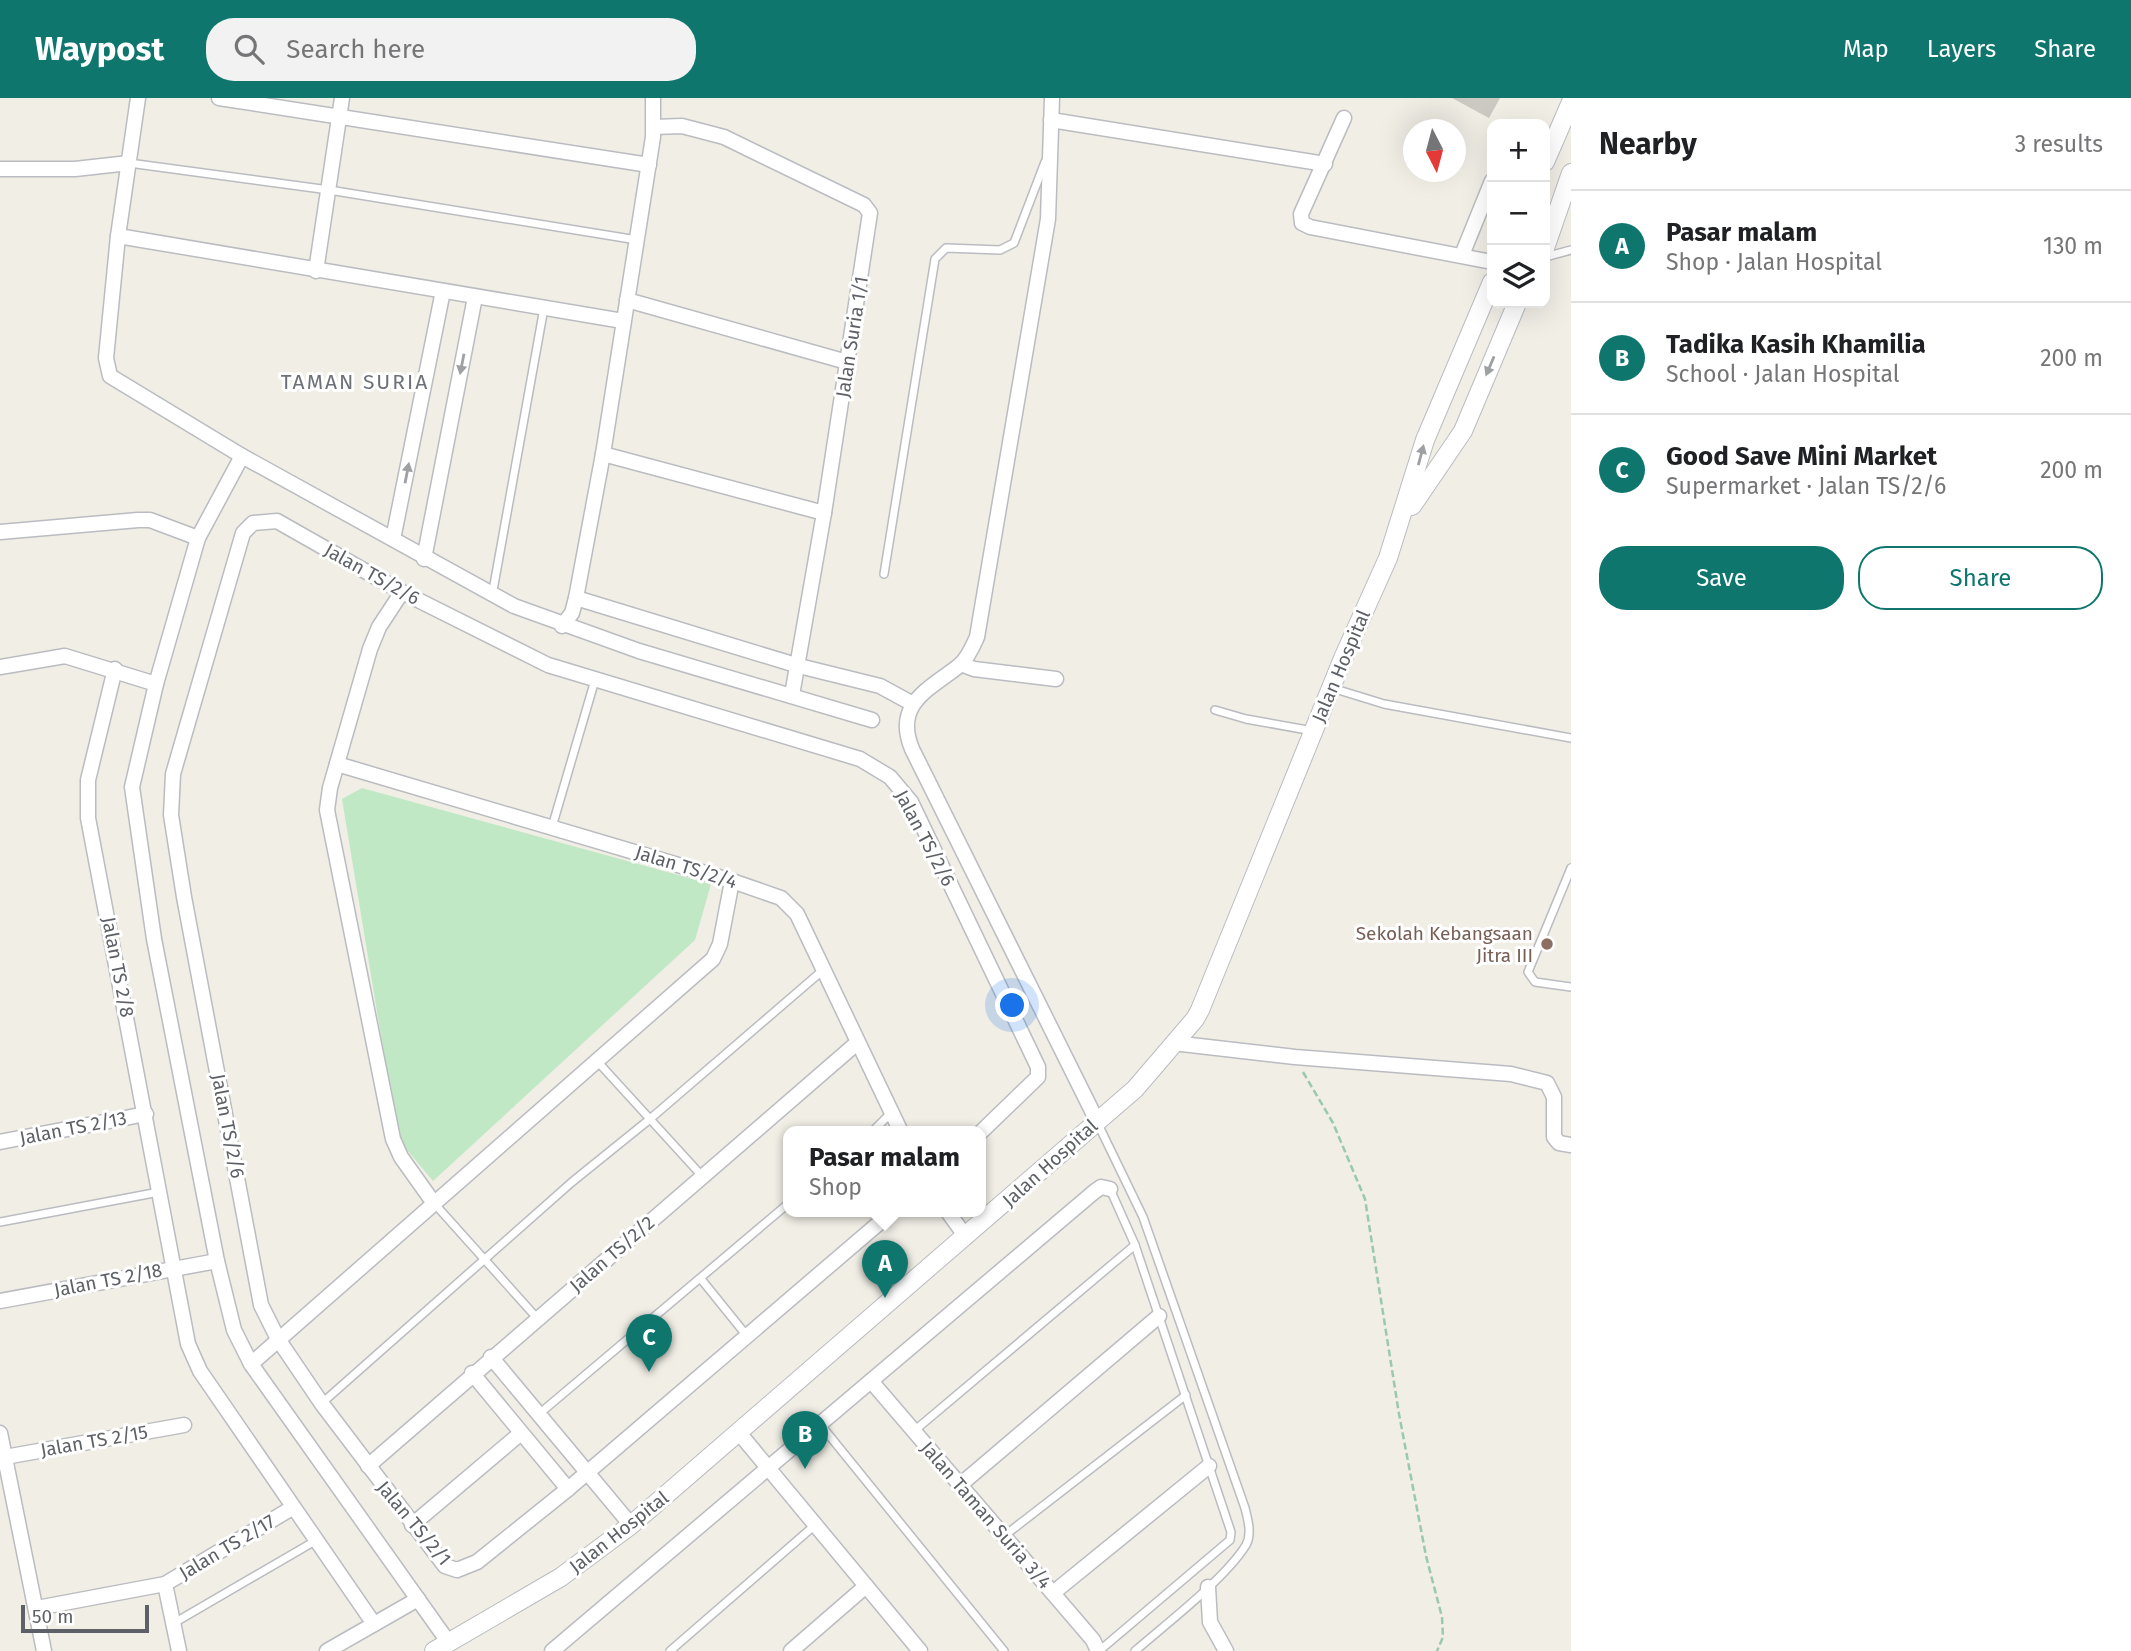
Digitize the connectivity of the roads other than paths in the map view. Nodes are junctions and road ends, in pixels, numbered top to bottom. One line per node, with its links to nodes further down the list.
1 (138, 98): 13 (street)
2 (219, 98): 7 (street)
3 (342, 98): 7 (street)
4 (653, 98): 10 (street)
5 (1052, 98): 9 (street)
6 (1571, 102): 11 (street)
7 (340, 117): 15 (street); 19 (street)
8 (1344, 118): 14 (street)
9 (1051, 120): 12 (street); 14 (street)
10 (654, 127): 15 (street); 35 (street, Jalan Suria 1/1)
11 (1553, 127)
12 (1048, 153): 44 (lane); 49 (street)
13 (129, 163): 16 (street); 19 (lane); 20 (street)
14 (1325, 164): 24 (street)
15 (649, 165): 21 (street)
16 (0, 169)
17 (1571, 173): 22 (street)
18 (1492, 182): 24 (street)
19 (329, 190): 21 (lane); 27 (street)
20 (118, 236): 27 (street); 37 (street)
21 (637, 240): 31 (street)
22 (1546, 245)
23 (1571, 250): 25 (lane)
24 (1462, 255): 26 (street)
25 (1550, 256)
26 (1487, 261)
27 (316, 271): 28 (street)
28 (443, 291): 30 (street); 42 (street, one-way to 28)
29 (1487, 294): 39 (street, Jalan Hospital, one-way to 29)
30 (475, 297): 32 (street); 43 (street, one-way to 43)
31 (627, 300): 34 (street); 35 (street)
32 (544, 307): 34 (street); 46 (lane)
33 (1515, 308): 39 (street, Jalan Hospital, one-way to 39)
34 (623, 321): 36 (street)
35 (847, 362): 38 (street, Jalan Suria 1/1)
36 (603, 454): 38 (street); 47 (street)
37 (242, 456): 41 (street); 42 (street)
38 (824, 513): 50 (street, Jalan Suria 1/1)
39 (1402, 521): 56 (street, Jalan Hospital)
40 (0, 532): 41 (street)
41 (198, 538): 55 (street)
42 (393, 539): 43 (street)
43 (424, 559): 46 (street)
44 (884, 574)
45 (402, 592): 54 (street, Jalan TS/2/6); 63 (street); 99 (street, Jalan TS/2/6)
46 (492, 596): 48 (street)
47 (576, 598): 48 (street); 50 (street)
48 (562, 626): 57 (street)
49 (961, 664): 53 (street); 58 (street)
50 (799, 666): 57 (street, Jalan Suria 1/1); 58 (street)
51 (0, 667): 52 (street)
52 (115, 669): 55 (street); 73 (street, Jalan TS 2/8)
53 (1056, 679)
54 (595, 680): 64 (lane); 78 (street, Jalan TS/2/6)
55 (156, 684): 91 (street)
56 (1331, 688): 61 (street, Jalan Hospital); 62 (lane)
57 (792, 695): 60 (street)
58 (913, 704): 75 (street)
59 (1215, 710): 61 (lane)
60 (872, 720)
61 (1314, 731): 70 (street, Jalan Hospital)
62 (1571, 738)
63 (337, 764): 64 (street, Jalan TS/2/4); 84 (street)
64 (552, 827): 66 (street, Jalan TS/2/4)
65 (1571, 868): 68 (lane)
66 (732, 881): 67 (street, Jalan TS/2/4); 71 (street)
67 (822, 971): 69 (street, Jalan TS/2/4); 74 (lane)
68 (1571, 987)
69 (857, 1043): 72 (street, Jalan TS/2/4); 81 (street, Jalan TS/2/2)
70 (1173, 1043): 75 (street, Jalan Hospital); 80 (street)
71 (597, 1061): 74 (lane); 84 (street)
72 (891, 1113): 76 (lane); 77 (street, Jalan TS/2/4)
73 (146, 1114): 79 (street, Jalan TS 2/13); 83 (street, Jalan TS 2/8)
74 (650, 1119): 81 (lane); 92 (lane)
75 (1097, 1121): 89 (street, Jalan Hospital); 128 (lane)
76 (877, 1126)
77 (898, 1126)
78 (986, 1127)
79 (0, 1142)
80 (1571, 1145)
81 (703, 1177): 97 (street, Jalan TS/2/2)
82 (1110, 1189): 90 (lane); 103 (street)
83 (160, 1192): 88 (lane); 93 (street, Jalan TS 2/8)
84 (433, 1202): 92 (lane); 99 (street)
85 (783, 1208): 94 (lane)
86 (885, 1217): 98 (street)
87 (952, 1217): 89 (street)
88 (0, 1223)
89 (966, 1237): 112 (street, Jalan Hospital)
90 (1135, 1245): 96 (lane); 109 (lane)
91 (217, 1261): 93 (street, Jalan TS 2/18); 101 (street)
92 (486, 1261): 97 (lane); 105 (lane)
93 (173, 1267): 95 (street, Jalan TS 2/18); 120 (street, Jalan TS 2/8)
94 (701, 1279): 98 (lane); 106 (lane)
95 (0, 1301)
96 (1159, 1316): 104 (lane); 118 (street)
97 (537, 1318): 100 (street, Jalan TS/2/2)
98 (748, 1337): 117 (street)
99 (278, 1339): 101 (street); 105 (street, Jalan TS/2/1)
100 (491, 1357): 102 (street, Jalan TS/2/2); 106 (street)
101 (251, 1364): 130 (street)
102 (472, 1373): 111 (street); 114 (street, Jalan TS/2/2)
103 (871, 1381): 107 (street); 109 (street, Jalan Taman Suria 3/4)
104 (1185, 1395): 115 (lane); 124 (lane)
105 (322, 1404): 114 (street, Jalan TS/2/1)
106 (539, 1414): 117 (street)
107 (820, 1424): 116 (street); 142 (lane)
108 (184, 1425): 113 (street, Jalan TS 2/15)
109 (914, 1431): 118 (street, Jalan Taman Suria 3/4)
110 (0, 1433): 113 (street)
111 (521, 1433): 119 (street); 121 (street)
112 (740, 1433): 116 (street); 122 (street, Jalan Hospital)
113 (5, 1457): 131 (street)
114 (368, 1466): 121 (street, Jalan TS/2/1)
115 (1209, 1466): 129 (street); 143 (lane)
116 (768, 1467): 123 (street); 138 (street)
117 (588, 1472): 119 (street, Jalan TS/2/1); 122 (street)
118 (960, 1485): 124 (street, Jalan Taman Suria 3/4)
119 (568, 1489): 121 (street, Jalan TS/2/1)
120 (292, 1508): 125 (street, Jalan TS 2/8); 126 (street, Jalan TS 2/17)
121 (412, 1525)
122 (631, 1525): 134 (street, Jalan Hospital)
123 (816, 1525): 127 (street); 139 (lane)
124 (1004, 1536): 129 (street, Jalan Taman Suria 3/4)
125 (315, 1541): 132 (lane); 133 (street, Jalan TS 2/8)
126 (165, 1584): 131 (street, Jalan TS 2/17); 132 (street)
127 (866, 1586): 140 (street); 141 (street)
128 (1208, 1587): 144 (lane); 145 (street)
129 (1053, 1593): 143 (street, Jalan Taman Suria 3/4)
130 (418, 1599): 133 (street); 134 (street)
131 (37, 1608): 135 (street)
132 (174, 1623): 136 (street)
133 (374, 1624): 137 (street)
134 (442, 1647)
135 (44, 1651)
136 (179, 1651)
137 (327, 1651)
138 (552, 1651)
139 (670, 1651)
140 (791, 1651)
141 (920, 1651)
142 (1004, 1651)
143 (1099, 1651)
144 (1135, 1651)
145 (1226, 1651)

